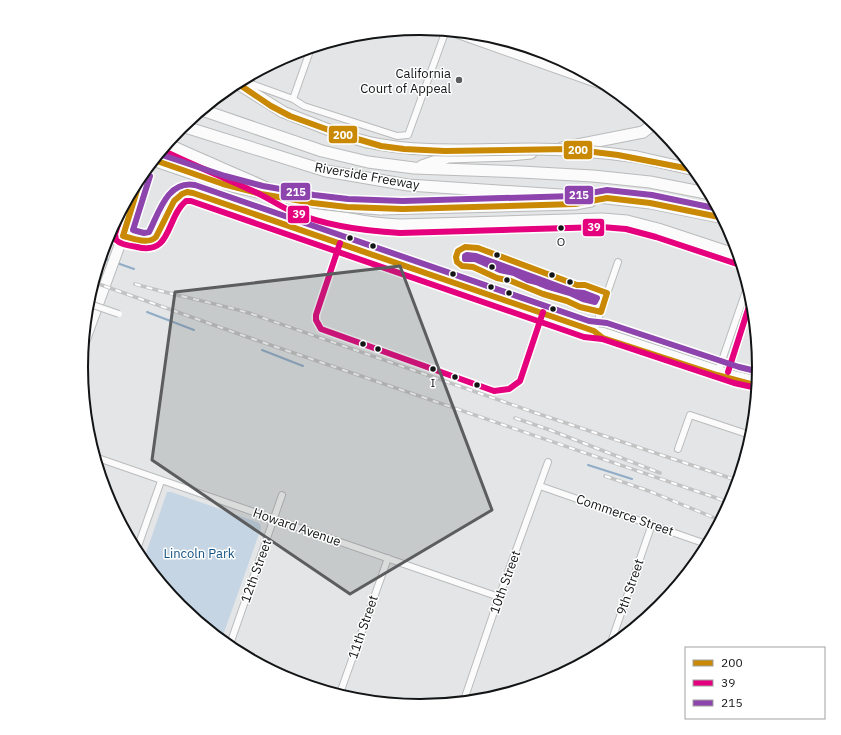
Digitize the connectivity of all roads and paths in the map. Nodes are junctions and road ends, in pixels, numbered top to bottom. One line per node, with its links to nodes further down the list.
1 (444, 36): 7 (street)
2 (475, 40): 4 (main road)
3 (309, 55): 7 (street)
4 (583, 78)
5 (249, 83): 7 (street)
6 (243, 87): 14 (highway, bridge)
7 (294, 99)
8 (208, 112): 13 (highway, Riverside Freeway)
9 (650, 127): 13 (highway)
10 (189, 128): 16 (highway, Riverside Freeway)
11 (172, 146): 20 (highway)
12 (159, 162): 16 (highway, bridge)
13 (414, 168): 15 (highway, Riverside Freeway)
14 (686, 168)
15 (703, 192)
16 (607, 198): 18 (highway, Riverside Freeway)
17 (134, 199): 19 (main road)
18 (717, 217)
19 (123, 236): 25 (main road); 26 (street)
20 (733, 254)
21 (618, 262): 26 (street)
22 (745, 294): 27 (street)
23 (94, 305): 24 (street, bridge)
24 (119, 314)
25 (91, 323)
26 (594, 331): 27 (street); 28 (street)
27 (720, 369): 28 (street); 29 (street)
28 (717, 375): 30 (street)
29 (752, 379)
30 (752, 384)
31 (747, 434): 32 (street)
32 (678, 449)
33 (101, 459): 35 (street, Howard Avenue)
34 (548, 462): 36 (street, 10th Street)
35 (161, 480): 38 (street, Howard Avenue); 41 (street)
36 (540, 486): 39 (street, Commerce Street); 43 (street, 10th Street)
37 (282, 495): 38 (street, 12th Street)
38 (274, 519): 42 (street, Howard Avenue); 45 (street, 12th Street)
39 (652, 524): 40 (street, Commerce Street); 44 (street, 9th Street)
40 (703, 543)
41 (139, 544)
42 (388, 558): 43 (street, Howard Avenue); 46 (street, 11th Street)
43 (499, 597): 47 (street, 10th Street)
44 (612, 639)
45 (231, 641)
46 (341, 691)
47 (464, 697)

